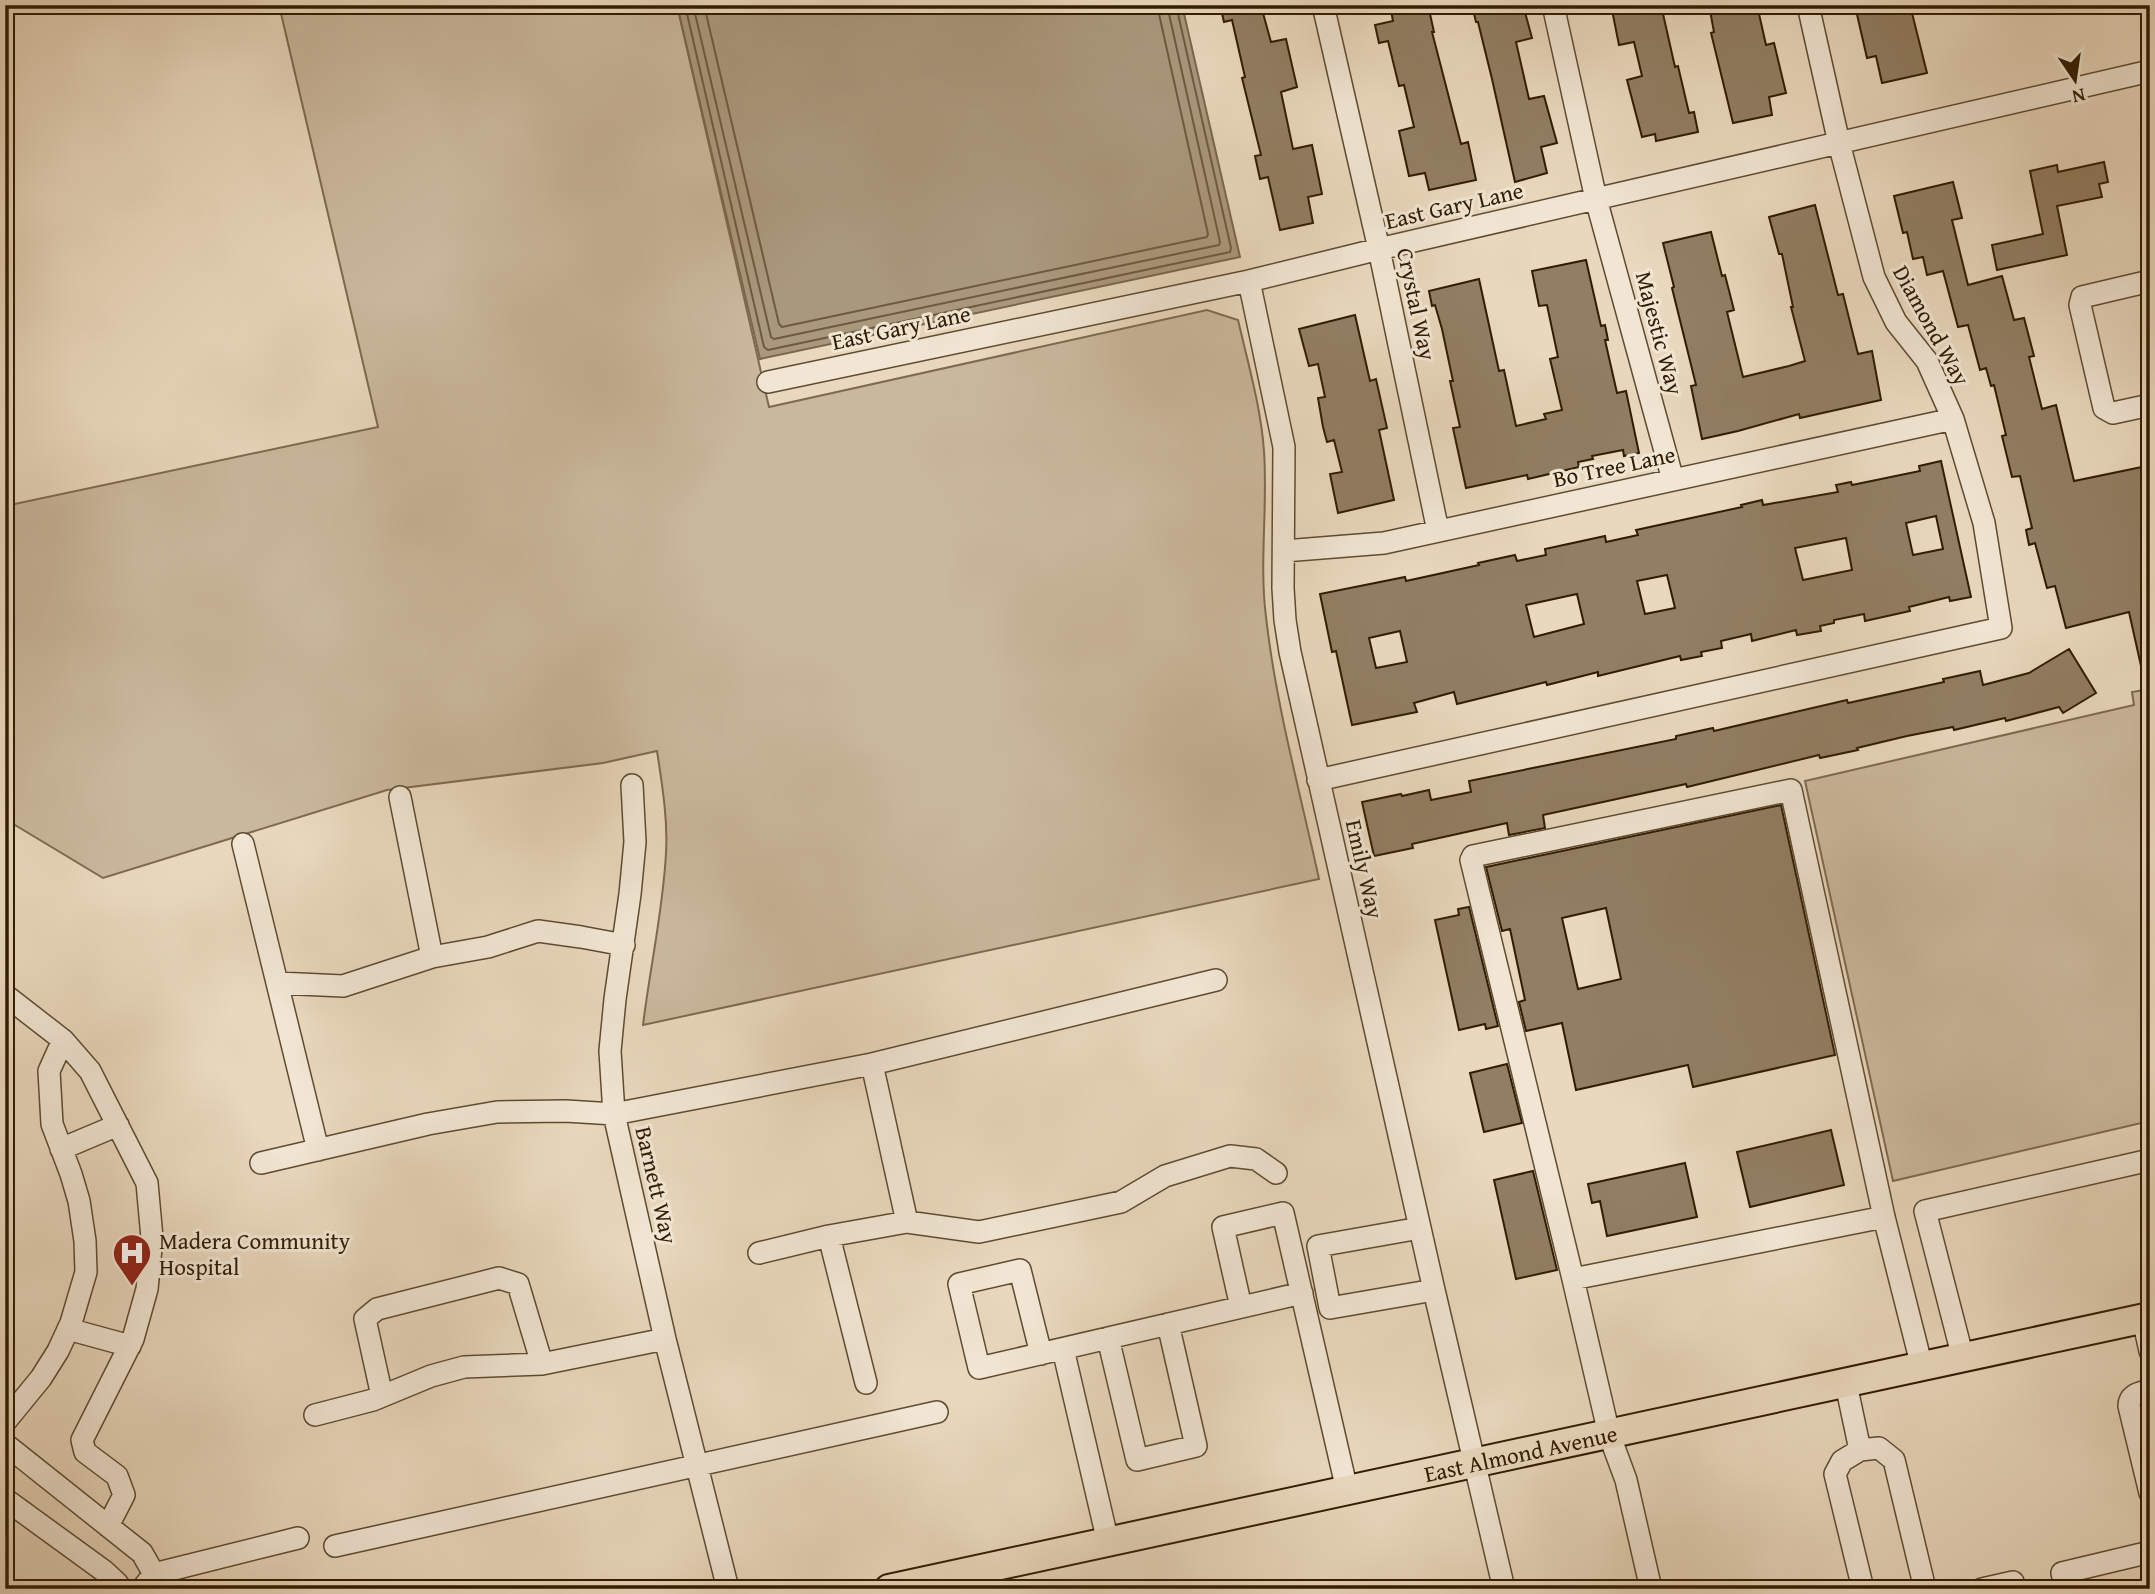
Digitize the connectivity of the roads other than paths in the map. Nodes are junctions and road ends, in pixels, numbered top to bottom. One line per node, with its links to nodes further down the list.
1 (1324, 5): 7 (street, Crystal Way)
2 (1553, 5): 6 (street, Majestic Way)
3 (1808, 5): 5 (street, Diamond Way)
4 (2150, 71): 5 (street, East Gary Lane)
5 (1839, 143): 6 (street, East Gary Lane); 12 (street, Diamond Way)
6 (1596, 199): 7 (street, East Gary Lane); 13 (street, Majestic Way)
7 (1379, 249): 8 (street, East Gary Lane); 14 (street, Crystal Way)
8 (1249, 281): 10 (street, East Gary Lane); 15 (street, Emily Way)
9 (2150, 281): 11 (street)
10 (768, 382)
11 (2150, 405)
12 (1953, 419): 13 (street, Bo Tree Lane); 16 (street, Diamond Way)
13 (1673, 480): 14 (street, Bo Tree Lane)
14 (1438, 531): 15 (street, Bo Tree Lane)
15 (1284, 551): 16 (street, Emily Way)
16 (1318, 780): 36 (street, Emily Way)
17 (632, 785): 20 (street, Barnett Way)
18 (400, 797): 21 (street)
19 (243, 844): 23 (street)
20 (624, 945): 21 (street); 27 (street, Barnett Way)
21 (432, 957): 23 (street)
22 (1216, 980): 26 (street)
23 (278, 984): 30 (street)
24 (5, 995): 25 (street)
25 (63, 1040): 28 (street); 29 (street)
26 (872, 1064): 27 (street); 35 (street)
27 (614, 1114): 30 (street); 47 (street, Barnett Way)
28 (118, 1125): 29 (street); 48 (street)
29 (61, 1149): 45 (street)
30 (318, 1150): 32 (street)
31 (2150, 1160): 52 (street)
32 (261, 1163)
33 (1276, 1173): 35 (street)
34 (1884, 1217): 39 (street); 39 (street); 54 (street)
35 (907, 1222): 37 (street)
36 (1419, 1228): 40 (street, Emily Way); 40 (street)
37 (830, 1236): 38 (street); 55 (street)
38 (759, 1253)
39 (1573, 1279): 62 (street)
40 (1434, 1290): 65 (street, Emily Way)
41 (1302, 1293): 42 (street); 42 (street); 67 (street)
42 (1241, 1307): 44 (street)
43 (2146, 1318): 50 (street); 52 (main road, East Almond Avenue)
44 (1168, 1324): 46 (street); 46 (street)
45 (68, 1329): 48 (street); 61 (street)
46 (1108, 1338): 49 (street)
47 (664, 1339): 53 (street); 66 (street, Barnett Way)
48 (130, 1346): 70 (street)
49 (1063, 1349): 51 (street); 72 (street)
50 (2150, 1351)
51 (1041, 1354): 51 (street)
52 (1963, 1358): 54 (main road, East Almond Avenue)
53 (542, 1364): 58 (street); 58 (street)
54 (1922, 1367): 56 (main road, East Almond Avenue)
55 (866, 1383)
56 (1846, 1384): 62 (main road, East Almond Avenue); 64 (street)
57 (2150, 1390): 68 (street)
58 (382, 1396): 60 (street)
59 (937, 1412): 66 (street)
60 (315, 1415)
61 (5, 1422)
62 (1609, 1434): 65 (main road, East Almond Avenue); 80 (street)
63 (5, 1444): 70 (street)
64 (1860, 1450): 81 (street); 82 (street)
65 (1475, 1462): 67 (main road, East Almond Avenue); 79 (street, Emily Way)
66 (695, 1465): 73 (street); 77 (street, Barnett Way)
67 (1347, 1490): 72 (main road, East Almond Avenue)
68 (2150, 1493)
69 (6, 1501): 76 (street)
70 (108, 1526): 75 (street)
71 (299, 1538): 75 (street)
72 (1108, 1542): 78 (main road, East Almond Avenue)
73 (335, 1546)
74 (2150, 1552): 85 (street)
75 (152, 1584)
76 (121, 1589)
77 (728, 1589)
78 (889, 1589)
79 (1504, 1589)
80 (1651, 1589)
81 (1863, 1589)
82 (1925, 1589)
83 (1982, 1589): 84 (street)
84 (2015, 1589)
85 (2066, 1589)

